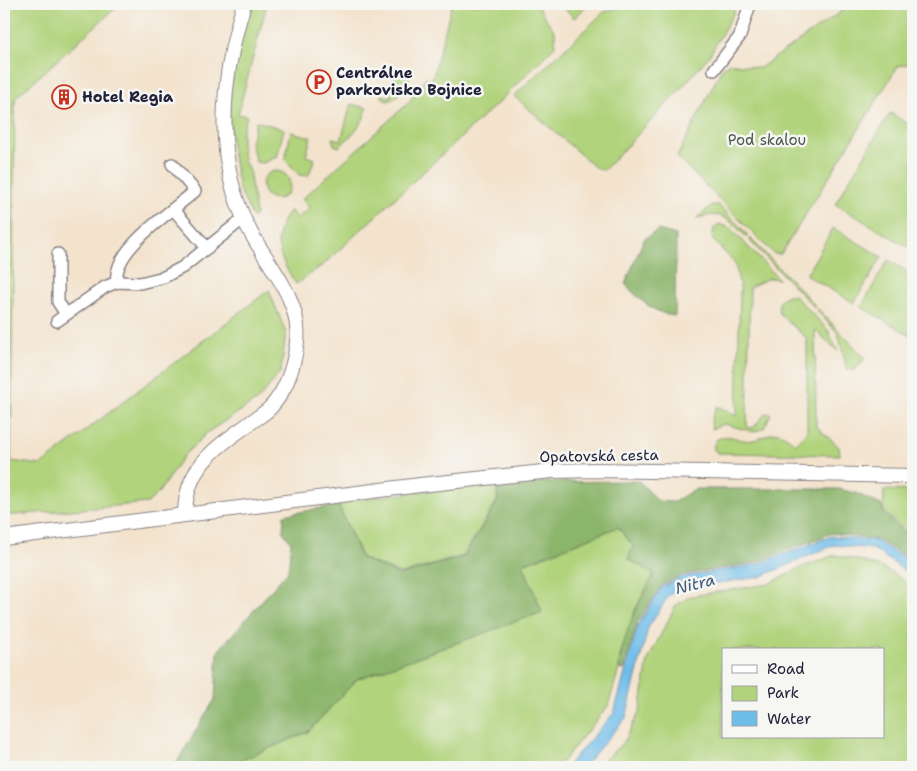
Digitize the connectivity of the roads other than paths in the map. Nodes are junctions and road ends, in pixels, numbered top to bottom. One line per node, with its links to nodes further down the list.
1 (244, 4): 6 (street)
2 (750, 4): 3 (street)
3 (714, 70)
4 (172, 164): 5 (street)
5 (174, 210): 7 (street); 9 (street)
6 (244, 218): 7 (street); 11 (street)
7 (207, 248): 9 (street)
8 (58, 254): 9 (street)
9 (117, 282)
10 (913, 476): 11 (street, Opatovská cesta)
11 (185, 515): 12 (street, Opatovská cesta)
12 (4, 538)

